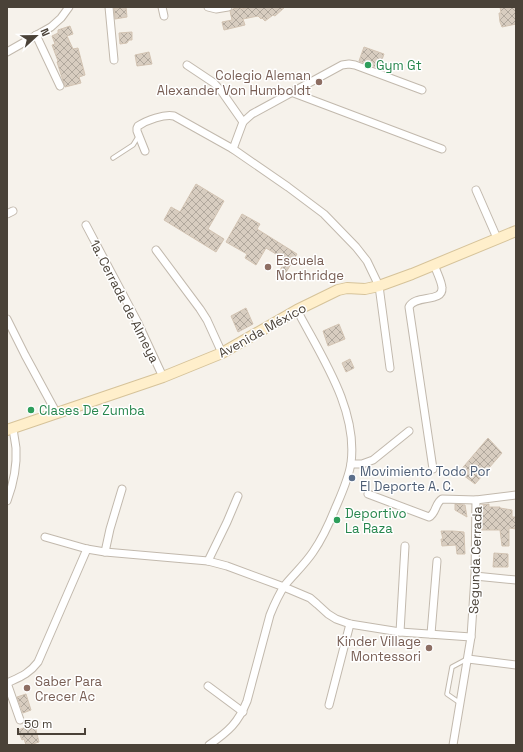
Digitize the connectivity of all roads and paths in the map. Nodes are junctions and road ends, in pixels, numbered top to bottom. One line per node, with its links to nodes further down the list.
1 (69, 7): 7 (street)
2 (109, 7): 9 (street)
3 (162, 7): 6 (street)
4 (208, 7): 5 (street)
5 (228, 7)
6 (164, 16)
7 (36, 35): 8 (street); 11 (street)
8 (7, 52)
9 (114, 60)
10 (187, 65): 14 (street)
11 (60, 86)
12 (422, 90): 13 (street)
13 (291, 92): 14 (street); 17 (street)
14 (243, 122): 16 (street)
15 (139, 136): 16 (street); 18 (street); 19 (lane)
16 (233, 149): 26 (street)
17 (442, 149)
18 (145, 151)
19 (113, 158)
20 (476, 190): 23 (street)
21 (86, 225): 31 (street, 1a. Cerrada de Almeya)
22 (516, 231): 23 (main road, Avenida México)
23 (497, 238): 25 (main road, Avenida México)
24 (156, 250): 29 (street)
25 (434, 264): 26 (main road, Avenida México); 36 (street)
26 (379, 286): 27 (main road, Avenida México); 30 (street)
27 (297, 310): 29 (main road, Avenida México); 35 (street)
28 (7, 319): 32 (street)
29 (222, 353): 31 (main road, Avenida México)
30 (390, 368)
31 (163, 377): 32 (main road, Avenida México)
32 (57, 414): 33 (main road, Avenida México)
33 (10, 430): 42 (street)
34 (409, 431): 35 (street)
35 (351, 464): 51 (street)
36 (433, 469)
37 (122, 489): 46 (street)
38 (368, 494): 41 (street)
39 (516, 495): 41 (street, Segunda Cerrada)
40 (238, 496): 47 (street)
41 (476, 500): 49 (street, Segunda Cerrada)
42 (7, 501)
43 (45, 537): 45 (street)
44 (405, 546): 53 (street)
45 (87, 549): 46 (street); 58 (street)
46 (105, 552): 47 (street)
47 (208, 561): 51 (street)
48 (437, 561): 54 (street)
49 (475, 576): 50 (street); 55 (street, Segunda Cerrada)
50 (516, 580)
51 (284, 586): 52 (street); 62 (street)
52 (350, 624): 53 (street); 61 (street)
53 (400, 632): 54 (street)
54 (431, 634): 55 (street)
55 (471, 637): 56 (street, Segunda Cerrada)
56 (468, 659): 57 (street); 60 (street, Segunda Cerrada); 60 (lane)
57 (516, 665)
58 (7, 683): 63 (street)
59 (208, 686): 62 (street)
60 (460, 703): 65 (street, Segunda Cerrada)
61 (329, 705)
62 (243, 712): 64 (street)
63 (20, 720)
64 (209, 745)
65 (453, 745)

